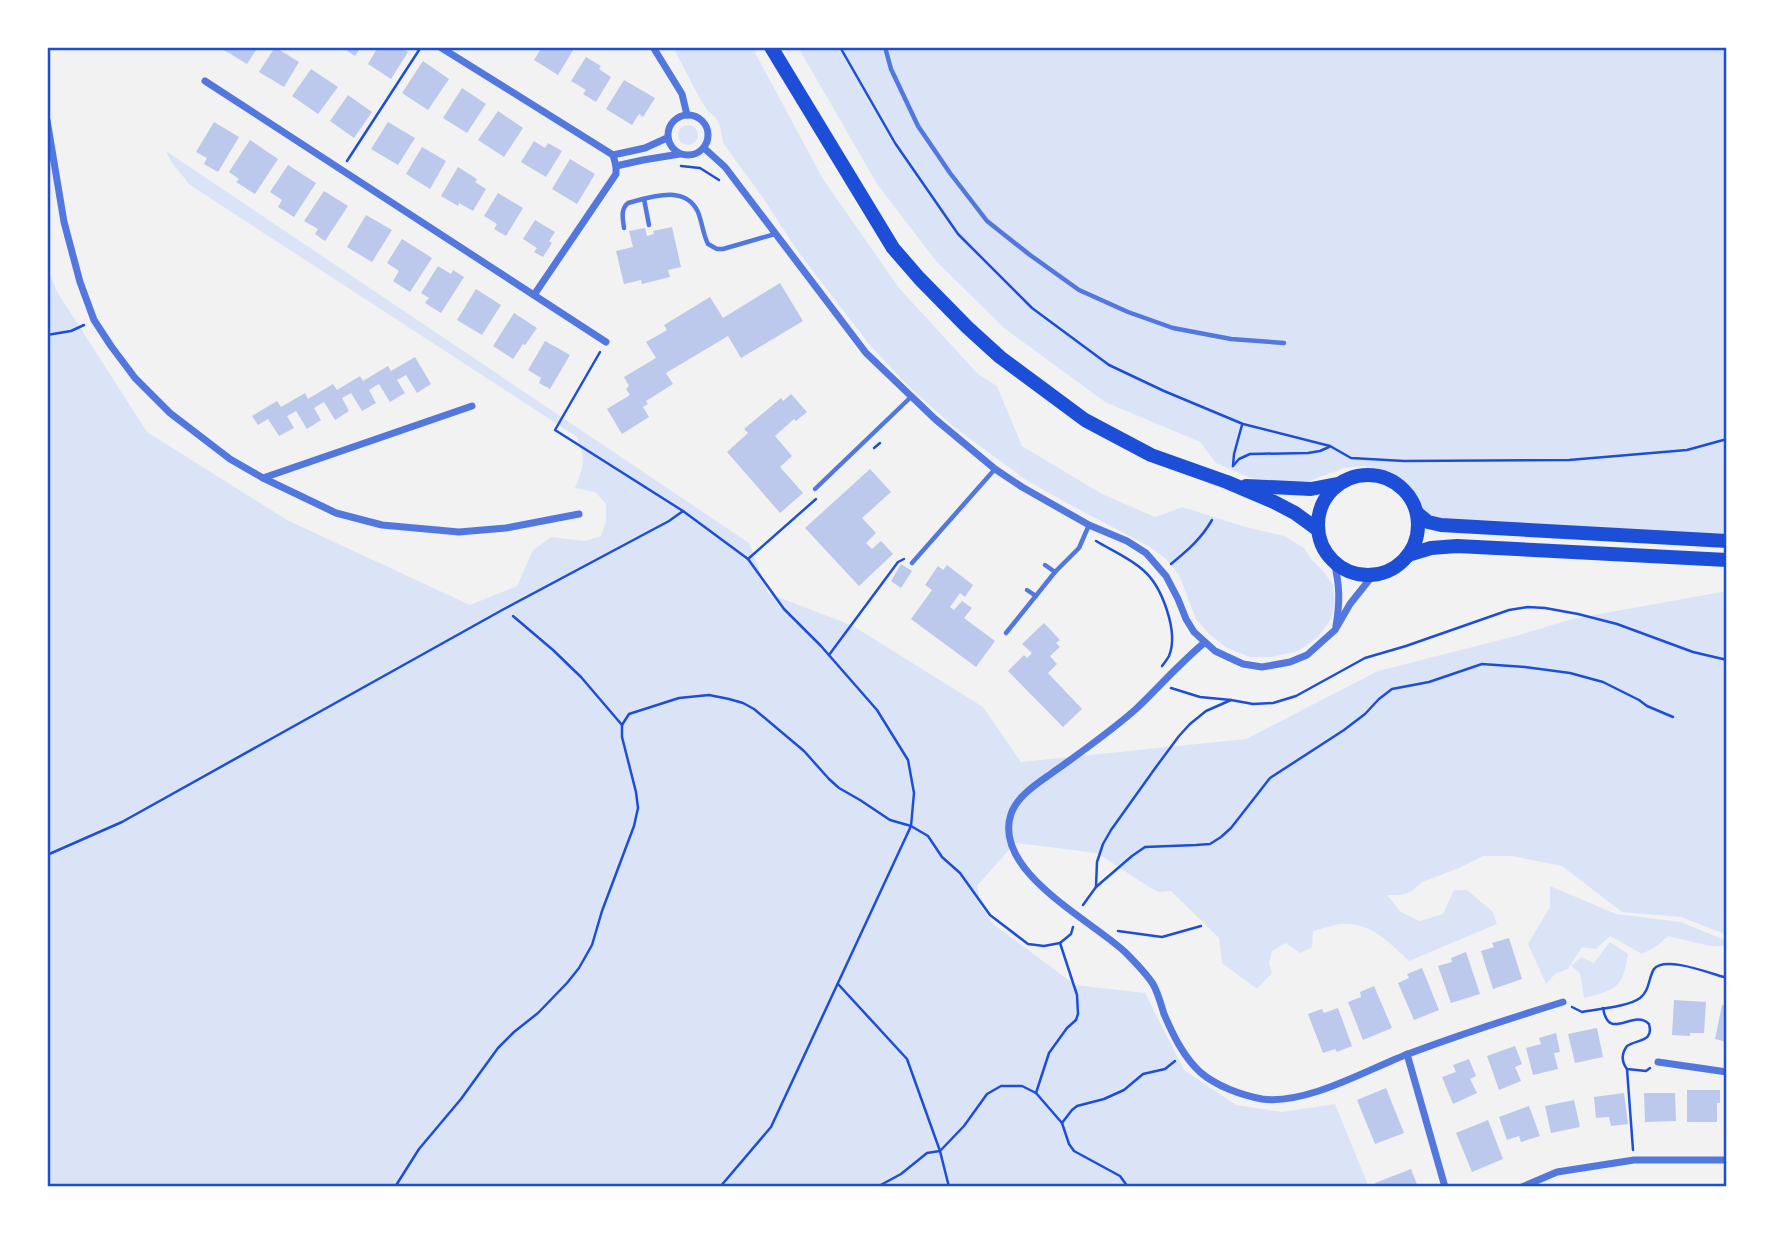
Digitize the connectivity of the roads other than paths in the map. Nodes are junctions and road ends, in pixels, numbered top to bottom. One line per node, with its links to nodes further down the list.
1 (440, 47): 11 (street)
2 (653, 47): 6 (street)
3 (771, 47): 24 (main road)
4 (885, 47): 19 (lane)
5 (205, 80): 17 (street)
6 (687, 115): 8 (street); 9 (street)
7 (47, 120): 23 (street)
8 (667, 138): 10 (street); 11 (street)
9 (704, 148): 10 (street); 16 (street)
10 (680, 154): 12 (street)
11 (613, 155): 12 (street)
12 (616, 166): 17 (street)
13 (644, 199): 14 (lane); 15 (lane); 16 (lane)
14 (649, 225)
15 (624, 228)
16 (776, 233): 20 (street)
17 (534, 295): 18 (street)
18 (606, 342)
19 (1284, 343)
20 (912, 396): 22 (street); 26 (lane)
21 (472, 406): 23 (street)
22 (995, 469): 29 (street); 35 (lane)
23 (263, 478): 28 (street)
24 (1227, 482): 25 (main road); 30 (main road)
25 (1338, 484): 27 (main road); 30 (main road)
26 (815, 489)
27 (1417, 513): 31 (main road); 32 (main road)
28 (579, 514)
29 (1088, 525): 37 (lane); 43 (street)
30 (1317, 529): 34 (main road)
31 (1727, 541)
32 (1408, 555): 33 (main road); 38 (main road)
33 (1727, 559)
34 (1334, 562): 38 (main road); 41 (street)
35 (912, 564)
36 (1045, 565): 37 (lane)
37 (1055, 572): 40 (lane)
38 (1373, 575): 41 (street)
39 (1027, 590): 40 (lane)
40 (1036, 596): 42 (lane)
41 (1335, 630): 43 (street)
42 (1006, 633)
43 (1204, 643): 45 (street)
44 (1563, 1002): 45 (street)
45 (1407, 1054): 49 (street)
46 (1658, 1062): 47 (street)
47 (1727, 1072)
48 (1727, 1160): 50 (street)
49 (1446, 1187)
50 (1522, 1187)

